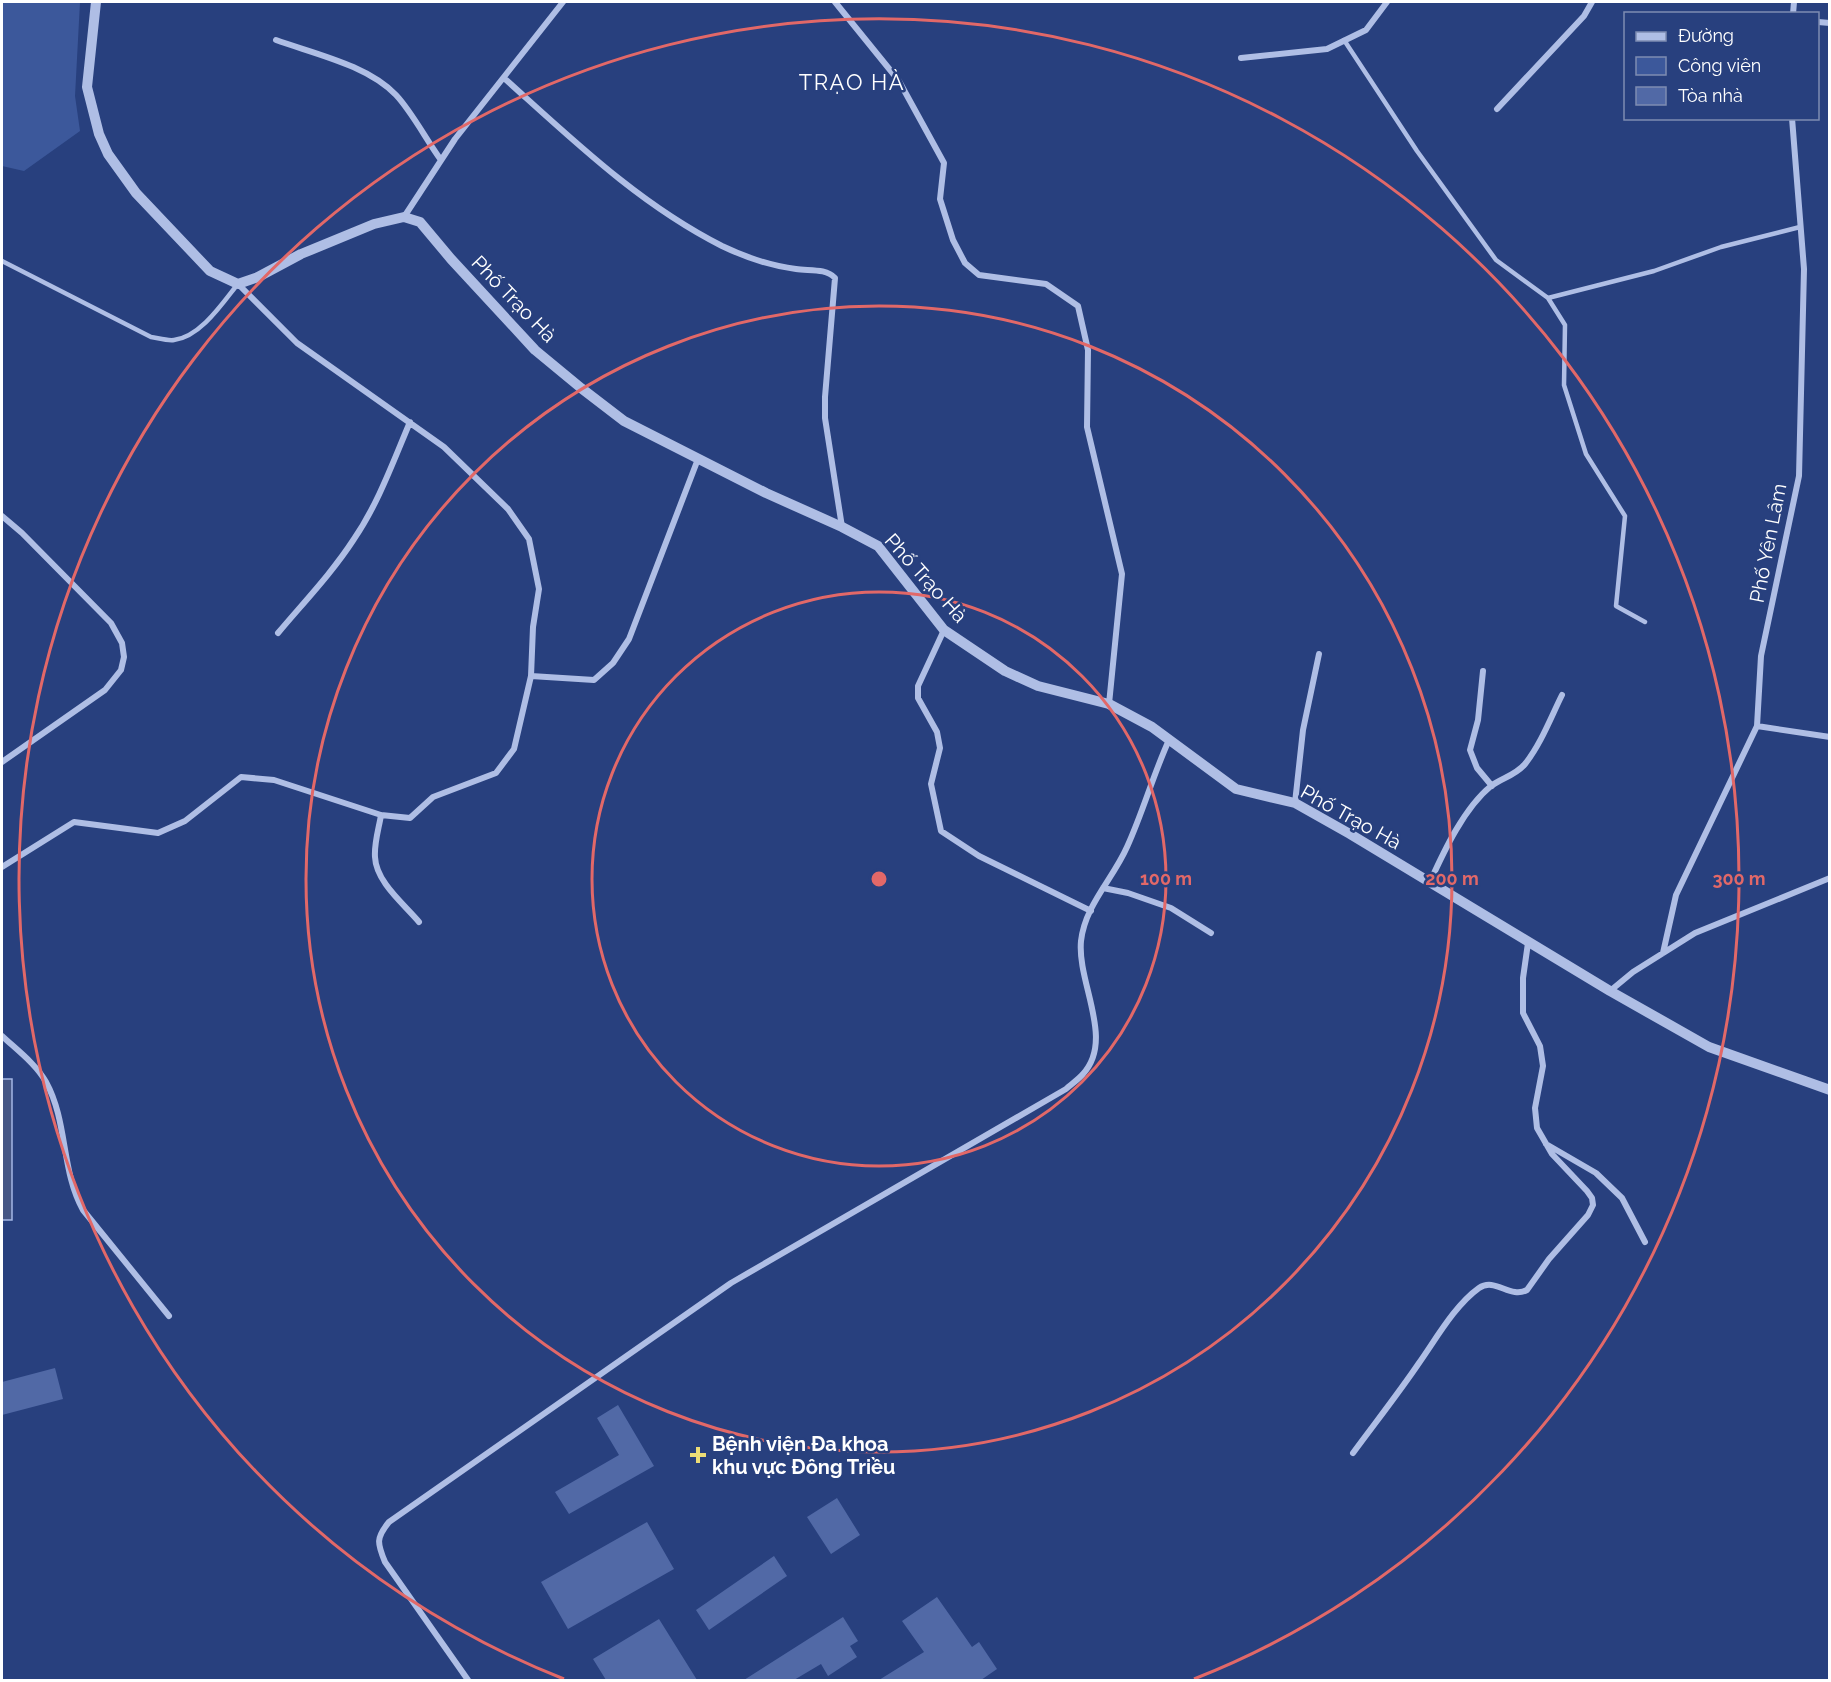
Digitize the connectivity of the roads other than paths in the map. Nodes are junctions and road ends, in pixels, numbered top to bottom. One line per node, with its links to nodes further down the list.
1 (96, 2): 16 (street)
2 (563, 2): 9 (street)
3 (835, 2): 29 (street)
4 (1387, 2): 7 (street)
5 (1592, 2): 10 (street)
6 (276, 40): 12 (street)
7 (1344, 40): 8 (street); 17 (lane)
8 (1240, 58)
9 (504, 78): 12 (street); 21 (street)
10 (1497, 109)
11 (1792, 120): 14 (street, Phố Yên Lâm)
12 (441, 160): 13 (street)
13 (404, 217): 16 (street); 19 (street, Phố Trạo Hà)
14 (1800, 227): 17 (lane); 30 (street, Phố Yên Lâm)
15 (2, 261): 16 (lane)
16 (238, 284): 18 (street)
17 (1548, 298): 22 (lane)
18 (410, 422): 24 (street); 27 (street)
19 (698, 459): 21 (street, Phố Trạo Hà); 27 (street)
20 (2, 516): 33 (street)
21 (842, 527): 23 (street, Phố Trạo Hà)
22 (1645, 622)
23 (944, 630): 29 (street, Phố Trạo Hà); 41 (street)
24 (278, 633)
25 (1319, 654): 35 (street)
26 (1483, 671): 34 (street)
27 (531, 676): 36 (street)
28 (1562, 695): 34 (street)
29 (1109, 704): 32 (street, Phố Trạo Hà)
30 (1757, 726): 31 (street); 45 (street, Phố Yên Lâm)
31 (1830, 737)
32 (1169, 740): 35 (street, Phố Trạo Hà); 40 (street)
33 (2, 762)
34 (1492, 786): 39 (street)
35 (1295, 803): 39 (street, Phố Trạo Hà)
36 (381, 815): 37 (street); 42 (street)
37 (2, 867)
38 (1830, 878): 45 (street)
39 (1430, 883): 44 (street, Phố Trạo Hà)
40 (1103, 888): 41 (street); 43 (street)
41 (1090, 911): 53 (street)
42 (419, 922)
43 (1211, 933)
44 (1528, 943): 46 (street, Phố Trạo Hà); 49 (street)
45 (1663, 953): 46 (street)
46 (1610, 991): 48 (street, Phố Trạo Hà)
47 (2, 1036): 51 (street)
48 (1830, 1090)
49 (1545, 1143): 50 (street); 52 (street)
50 (1646, 1242)
51 (169, 1316)
52 (1353, 1453)
53 (468, 1680)

